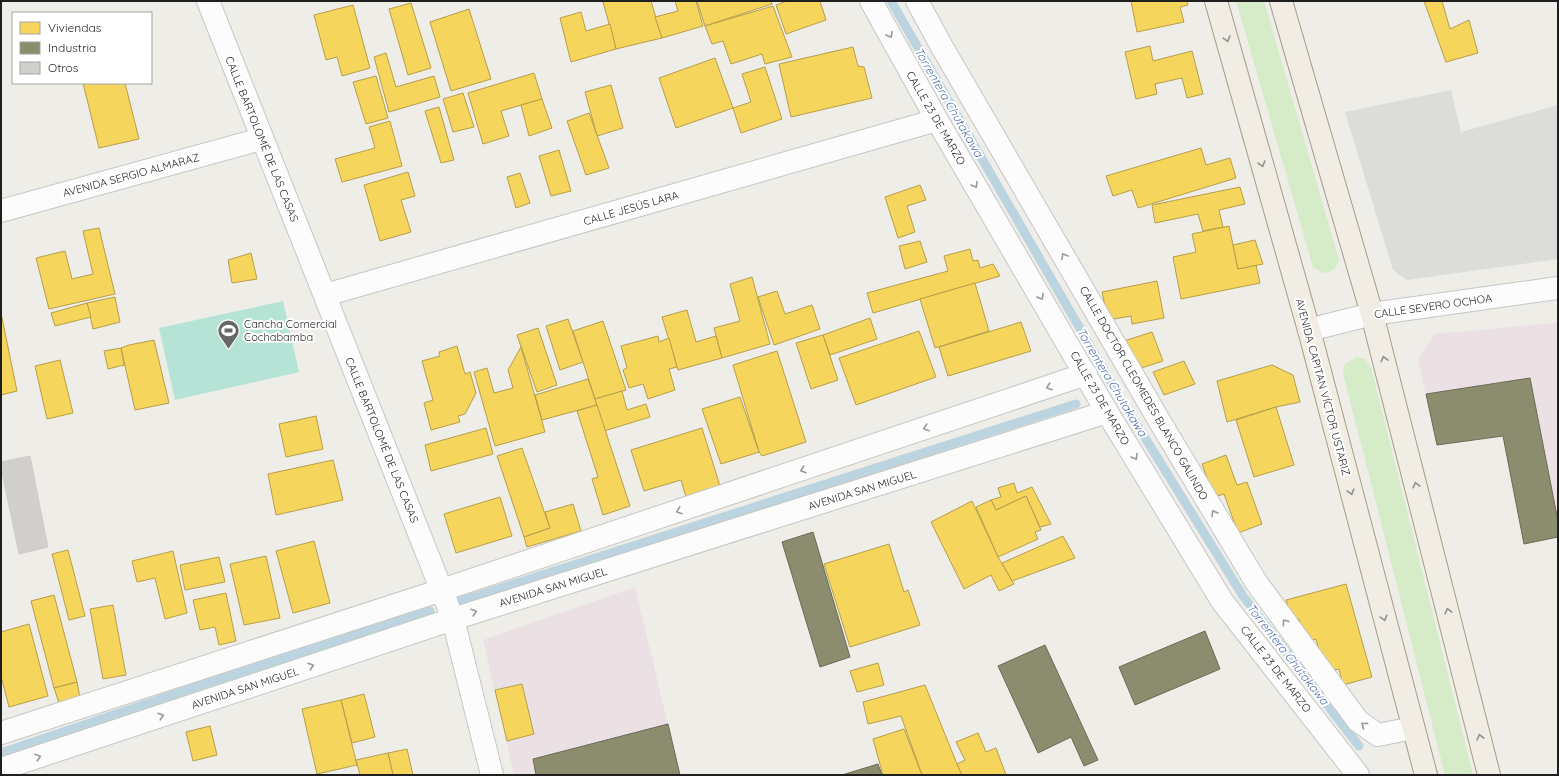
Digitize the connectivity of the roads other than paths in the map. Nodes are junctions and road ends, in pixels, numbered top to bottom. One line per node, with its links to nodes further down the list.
1 (208, 1): 7 (street, CALLE BARTOLOMÉ DE LAS CASAS)
2 (871, 1): 6 (street, CALLE 23 DE MARZO, one-way to 6)
3 (917, 1): 17 (street, CALLE DOCTOR CLEOMEDES BLANCO GALINDO, one-way to 3)
4 (1216, 1): 12 (main road, AVENIDA CAPITAN VÍCTOR USTARIZ, one-way to 12)
5 (1281, 1): 11 (main road)
6 (937, 120): 10 (street, CALLE JESÚS LARA); 13 (street, CALLE 23 DE MARZO, one-way to 13)
7 (261, 139): 8 (street, AVENIDA SERGIO ALMARAZ); 10 (street, CALLE BARTOLOMÉ DE LAS CASAS)
8 (1, 211)
9 (1558, 288): 11 (street, CALLE SEVERO OCHOA)
10 (325, 295): 15 (street, CALLE BARTOLOMÉ DE LAS CASAS)
11 (1372, 314): 12 (street, CALLE SEVERO OCHOA); 23 (main road, one-way to 11)
12 (1309, 330): 17 (main road, AVENIDA CAPITAN VÍCTOR USTARIZ, one-way to 17)
13 (1086, 374): 14 (street, CALLE 23 DE MARZO); 15 (street, one-way to 15)
14 (1107, 412): 16 (street, AVENIDA SAN MIGUEL, one-way to 14); 21 (street, CALLE 23 DE MARZO, one-way to 21)
15 (442, 590): 16 (street, CALLE BARTOLOMÉ DE LAS CASAS); 18 (street)
16 (453, 618): 19 (street, AVENIDA SAN MIGUEL, one-way to 16); 20 (street, CALLE BARTOLOMÉ DE LAS CASAS)
17 (1413, 728): 22 (main road, AVENIDA CAPITAN VÍCTOR USTARIZ)
18 (1, 733)
19 (1, 770)
20 (492, 775)
21 (1358, 775)
22 (1426, 775)
23 (1489, 775)

